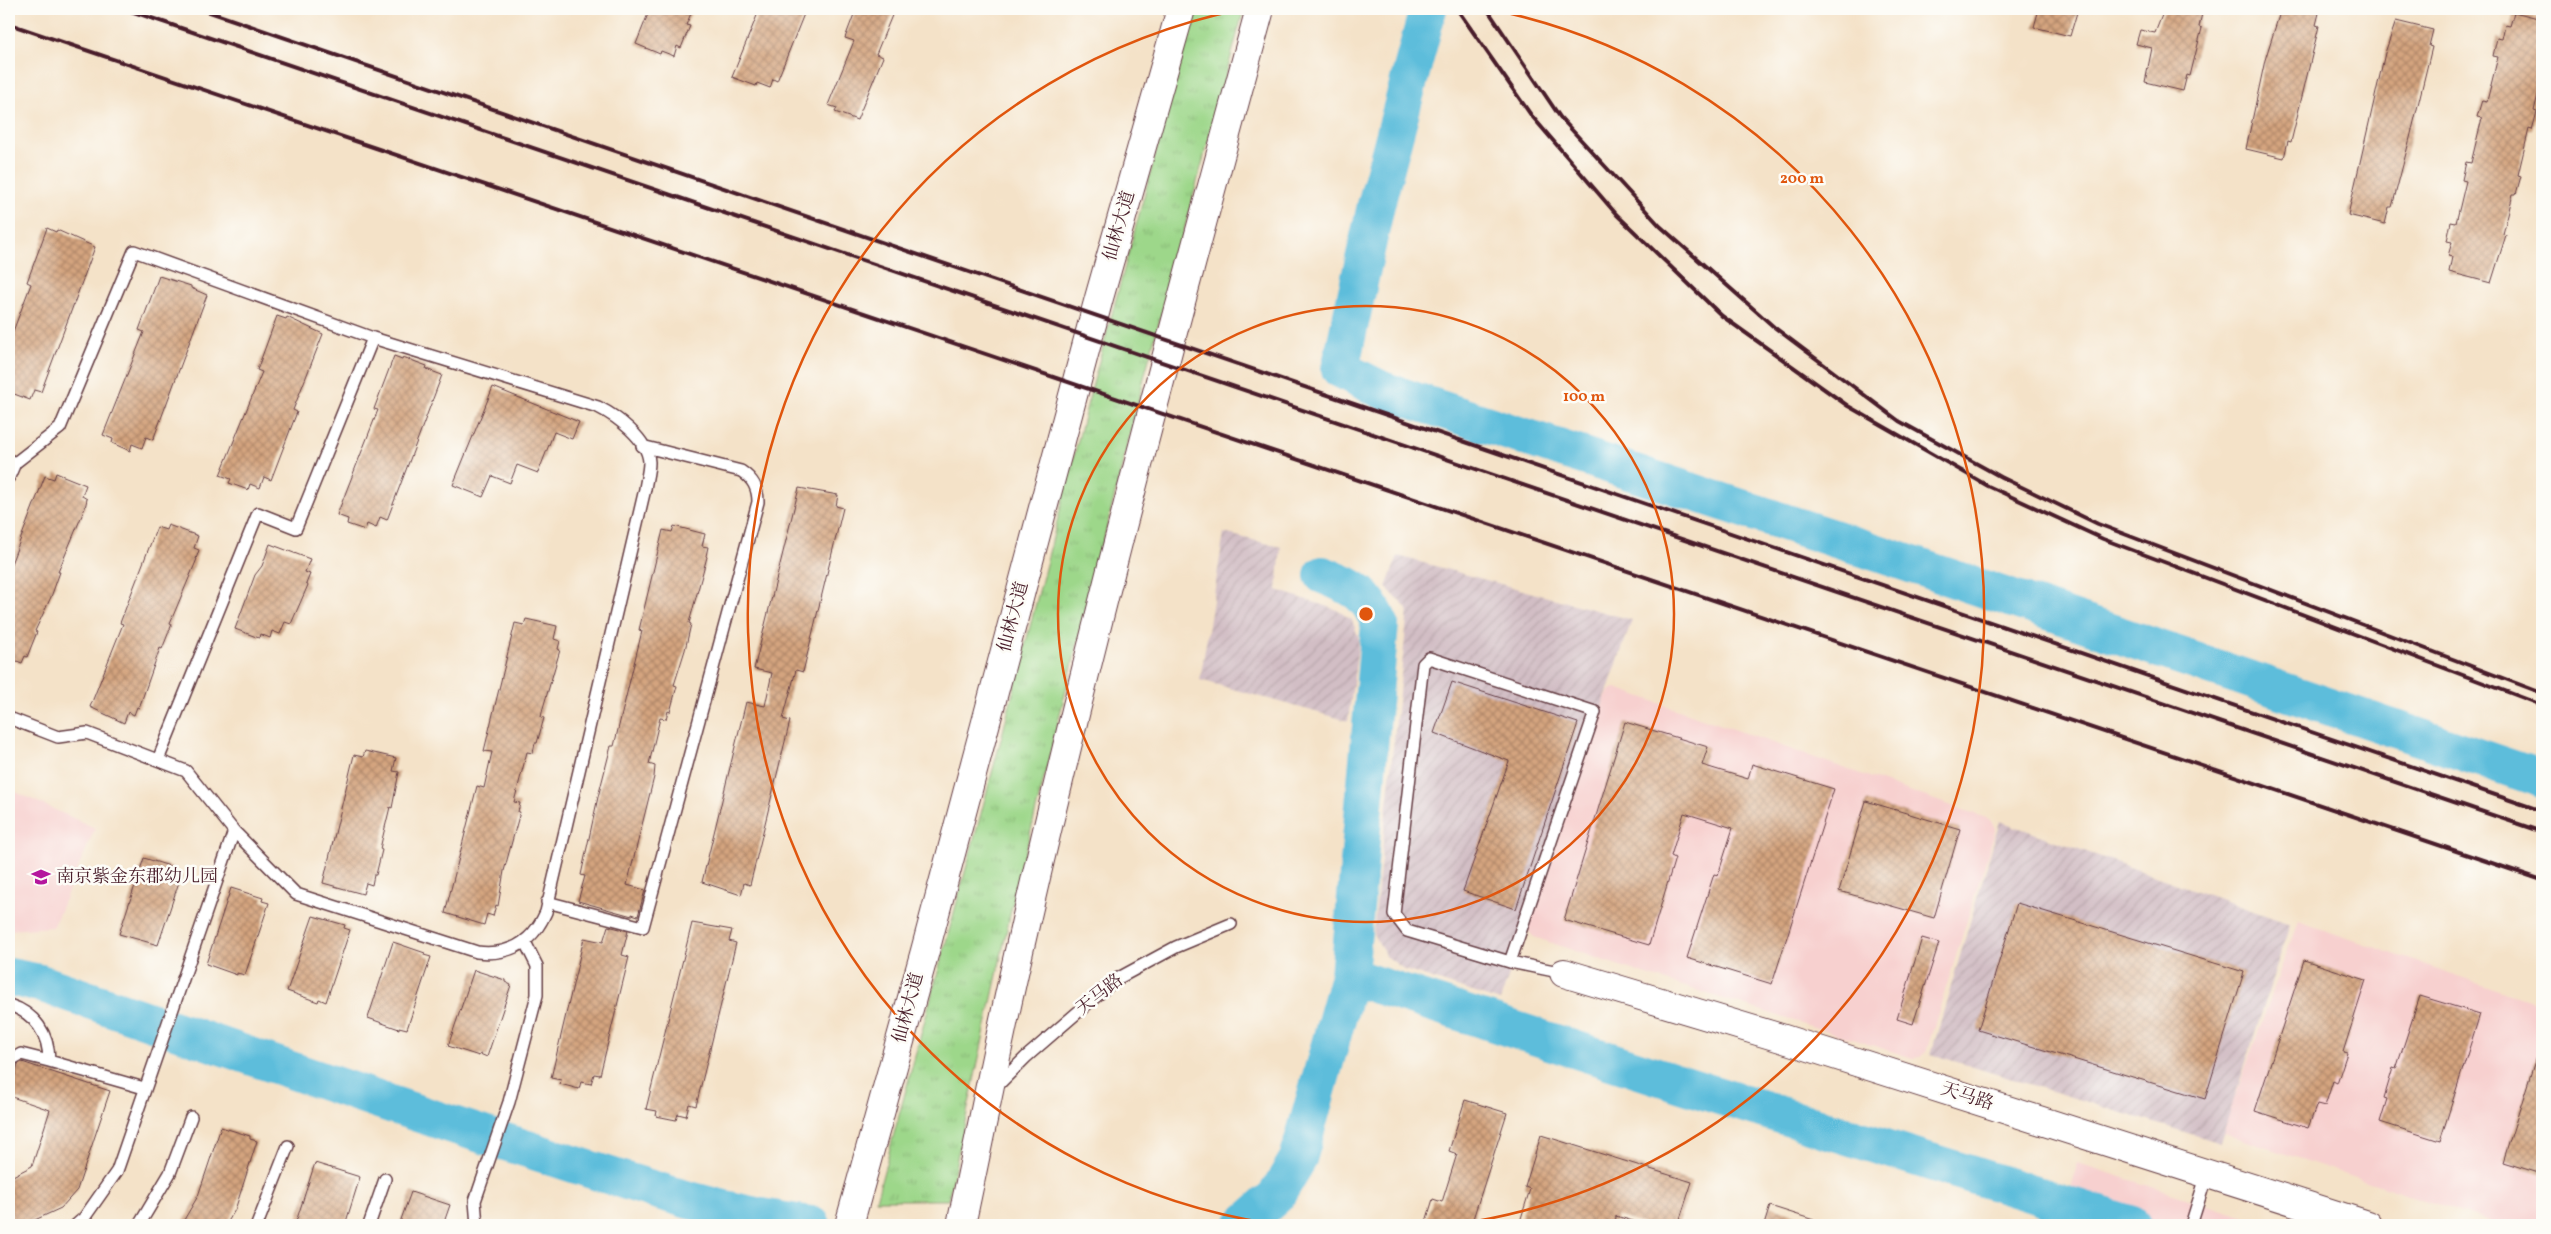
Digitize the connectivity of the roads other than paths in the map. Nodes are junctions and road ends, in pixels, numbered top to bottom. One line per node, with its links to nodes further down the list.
1 (1181, 9): 30 (main road, 仙林大道)
2 (1260, 9): 19 (main road)
3 (373, 338): 4 (lane); 5 (lane); 8 (lane)
4 (642, 446): 10 (lane); 10 (lane)
5 (12, 461): 6 (lane)
6 (9, 477)
7 (9, 718): 8 (lane)
8 (158, 760): 9 (lane)
9 (234, 831): 12 (lane); 18 (lane)
10 (548, 902): 12 (lane)
11 (1231, 924): 19 (lane, 天马路)
12 (525, 942): 29 (lane)
13 (1510, 962): 13 (lane); 14 (lane)
14 (1564, 973): 23 (main road, 天马路)
15 (9, 1005): 17 (lane)
16 (9, 1060): 17 (lane)
17 (49, 1061): 18 (lane)
18 (144, 1088): 25 (lane)
19 (989, 1094): 24 (main road)
20 (191, 1117): 26 (lane)
21 (288, 1146): 27 (lane)
22 (385, 1179): 28 (lane)
23 (2203, 1186): 31 (lane); 32 (main road, 天马路)
24 (964, 1212)
25 (76, 1225)
26 (140, 1225)
27 (257, 1225)
28 (369, 1225)
29 (477, 1225)
30 (849, 1225)
31 (2190, 1225)
32 (2368, 1225)

